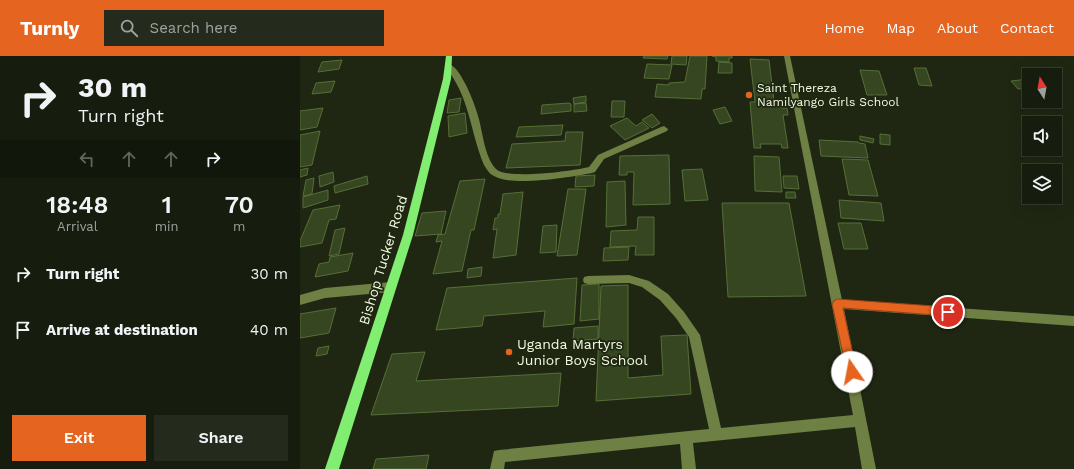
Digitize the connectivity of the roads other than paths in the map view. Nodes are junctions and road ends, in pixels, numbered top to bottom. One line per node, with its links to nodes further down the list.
1 (787, 56): 7 (street)
2 (449, 61): 3 (street); 5 (main road, Bishop Tucker Road)
3 (664, 129)
4 (588, 280): 10 (street)
5 (391, 287): 6 (street); 13 (main road, Bishop Tucker Road)
6 (300, 300)
7 (837, 304): 8 (street); 9 (street)
8 (1074, 321)
9 (861, 420): 10 (street); 15 (street)
10 (716, 434): 11 (street)
11 (686, 437): 12 (street); 14 (street)
12 (498, 463)
13 (332, 469)
14 (689, 469)
15 (869, 469)

